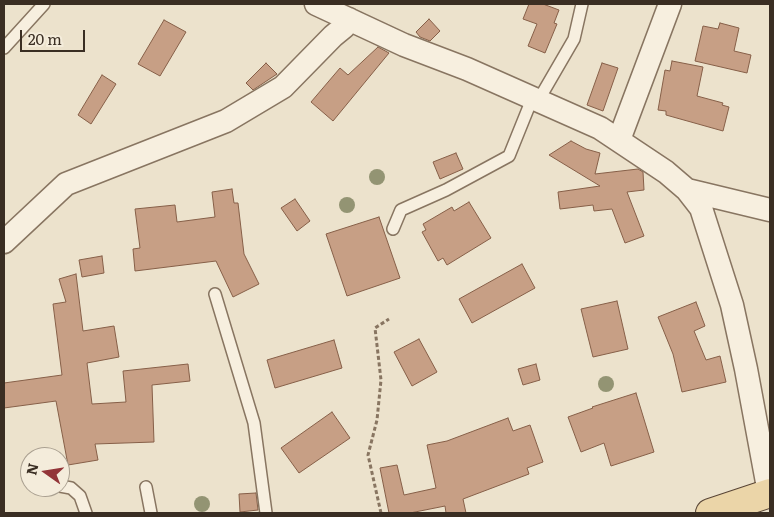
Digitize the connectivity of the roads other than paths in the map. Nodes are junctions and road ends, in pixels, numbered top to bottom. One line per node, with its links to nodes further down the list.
1 (44, 4): 6 (lane)
2 (316, 4): 5 (street)
3 (582, 4): 7 (lane)
4 (670, 4): 8 (street)
5 (347, 13): 7 (street); 12 (street)
6 (4, 48)
7 (535, 100): 8 (street); 11 (lane)
8 (619, 140): 9 (street)
9 (687, 190): 10 (street); 16 (street)
10 (770, 210)
11 (393, 229)
12 (5, 237)
13 (215, 294): 19 (lane)
14 (70, 488): 17 (lane)
15 (146, 488): 18 (lane)
16 (770, 493): 20 (main road)
17 (86, 513)
18 (151, 513)
19 (266, 513)
20 (710, 513)

